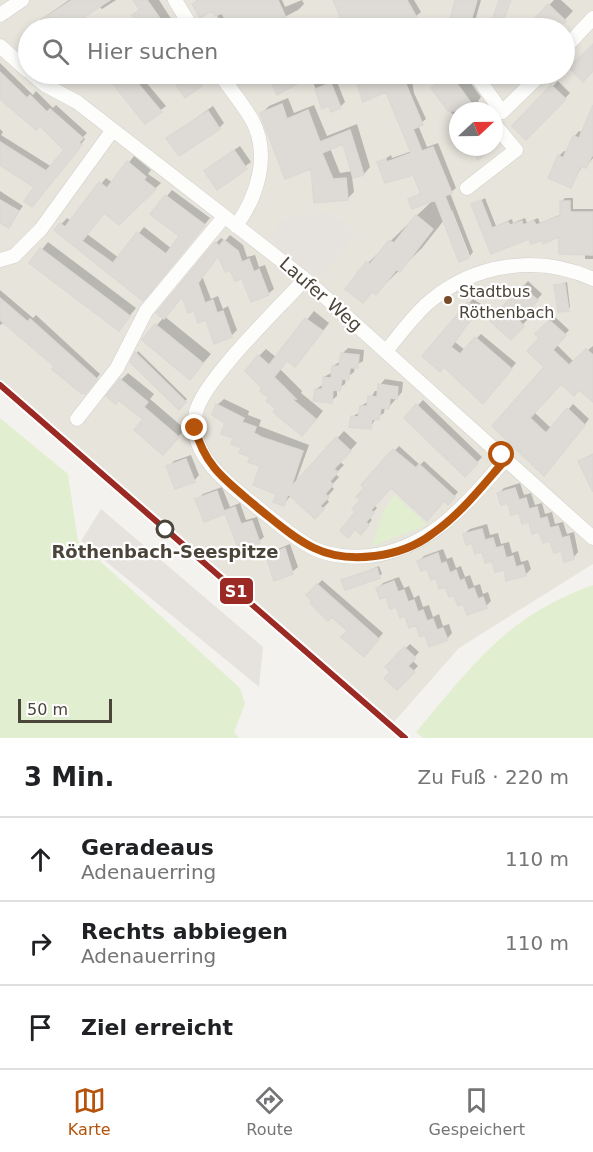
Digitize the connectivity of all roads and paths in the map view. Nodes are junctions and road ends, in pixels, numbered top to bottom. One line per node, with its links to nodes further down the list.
1 (22, 0): 3 (street)
2 (175, 0): 4 (street)
3 (0, 15)
4 (186, 18)
5 (593, 18): 6 (street)
6 (575, 37)
7 (0, 46): 8 (street, Laufer Weg)
8 (18, 62)
9 (44, 84): 15 (street, Laufer Weg)
10 (227, 84): 19 (street)
11 (482, 84): 13 (street)
12 (531, 84): 14 (street)
13 (495, 102)
14 (503, 111)
15 (112, 131): 18 (street, Laufer Weg); 20 (street)
16 (503, 135): 17 (street)
17 (467, 188)
18 (224, 217): 19 (street, Laufer Weg); 24 (street)
19 (236, 226): 21 (street, Laufer Weg)
20 (0, 260)
21 (305, 279): 23 (street, Laufer Weg); 25 (street)
22 (593, 279): 23 (street)
23 (387, 350): 25 (street, Laufer Weg)
24 (77, 419)
25 (506, 459): 26 (street, Laufer Weg)
26 (593, 538)

